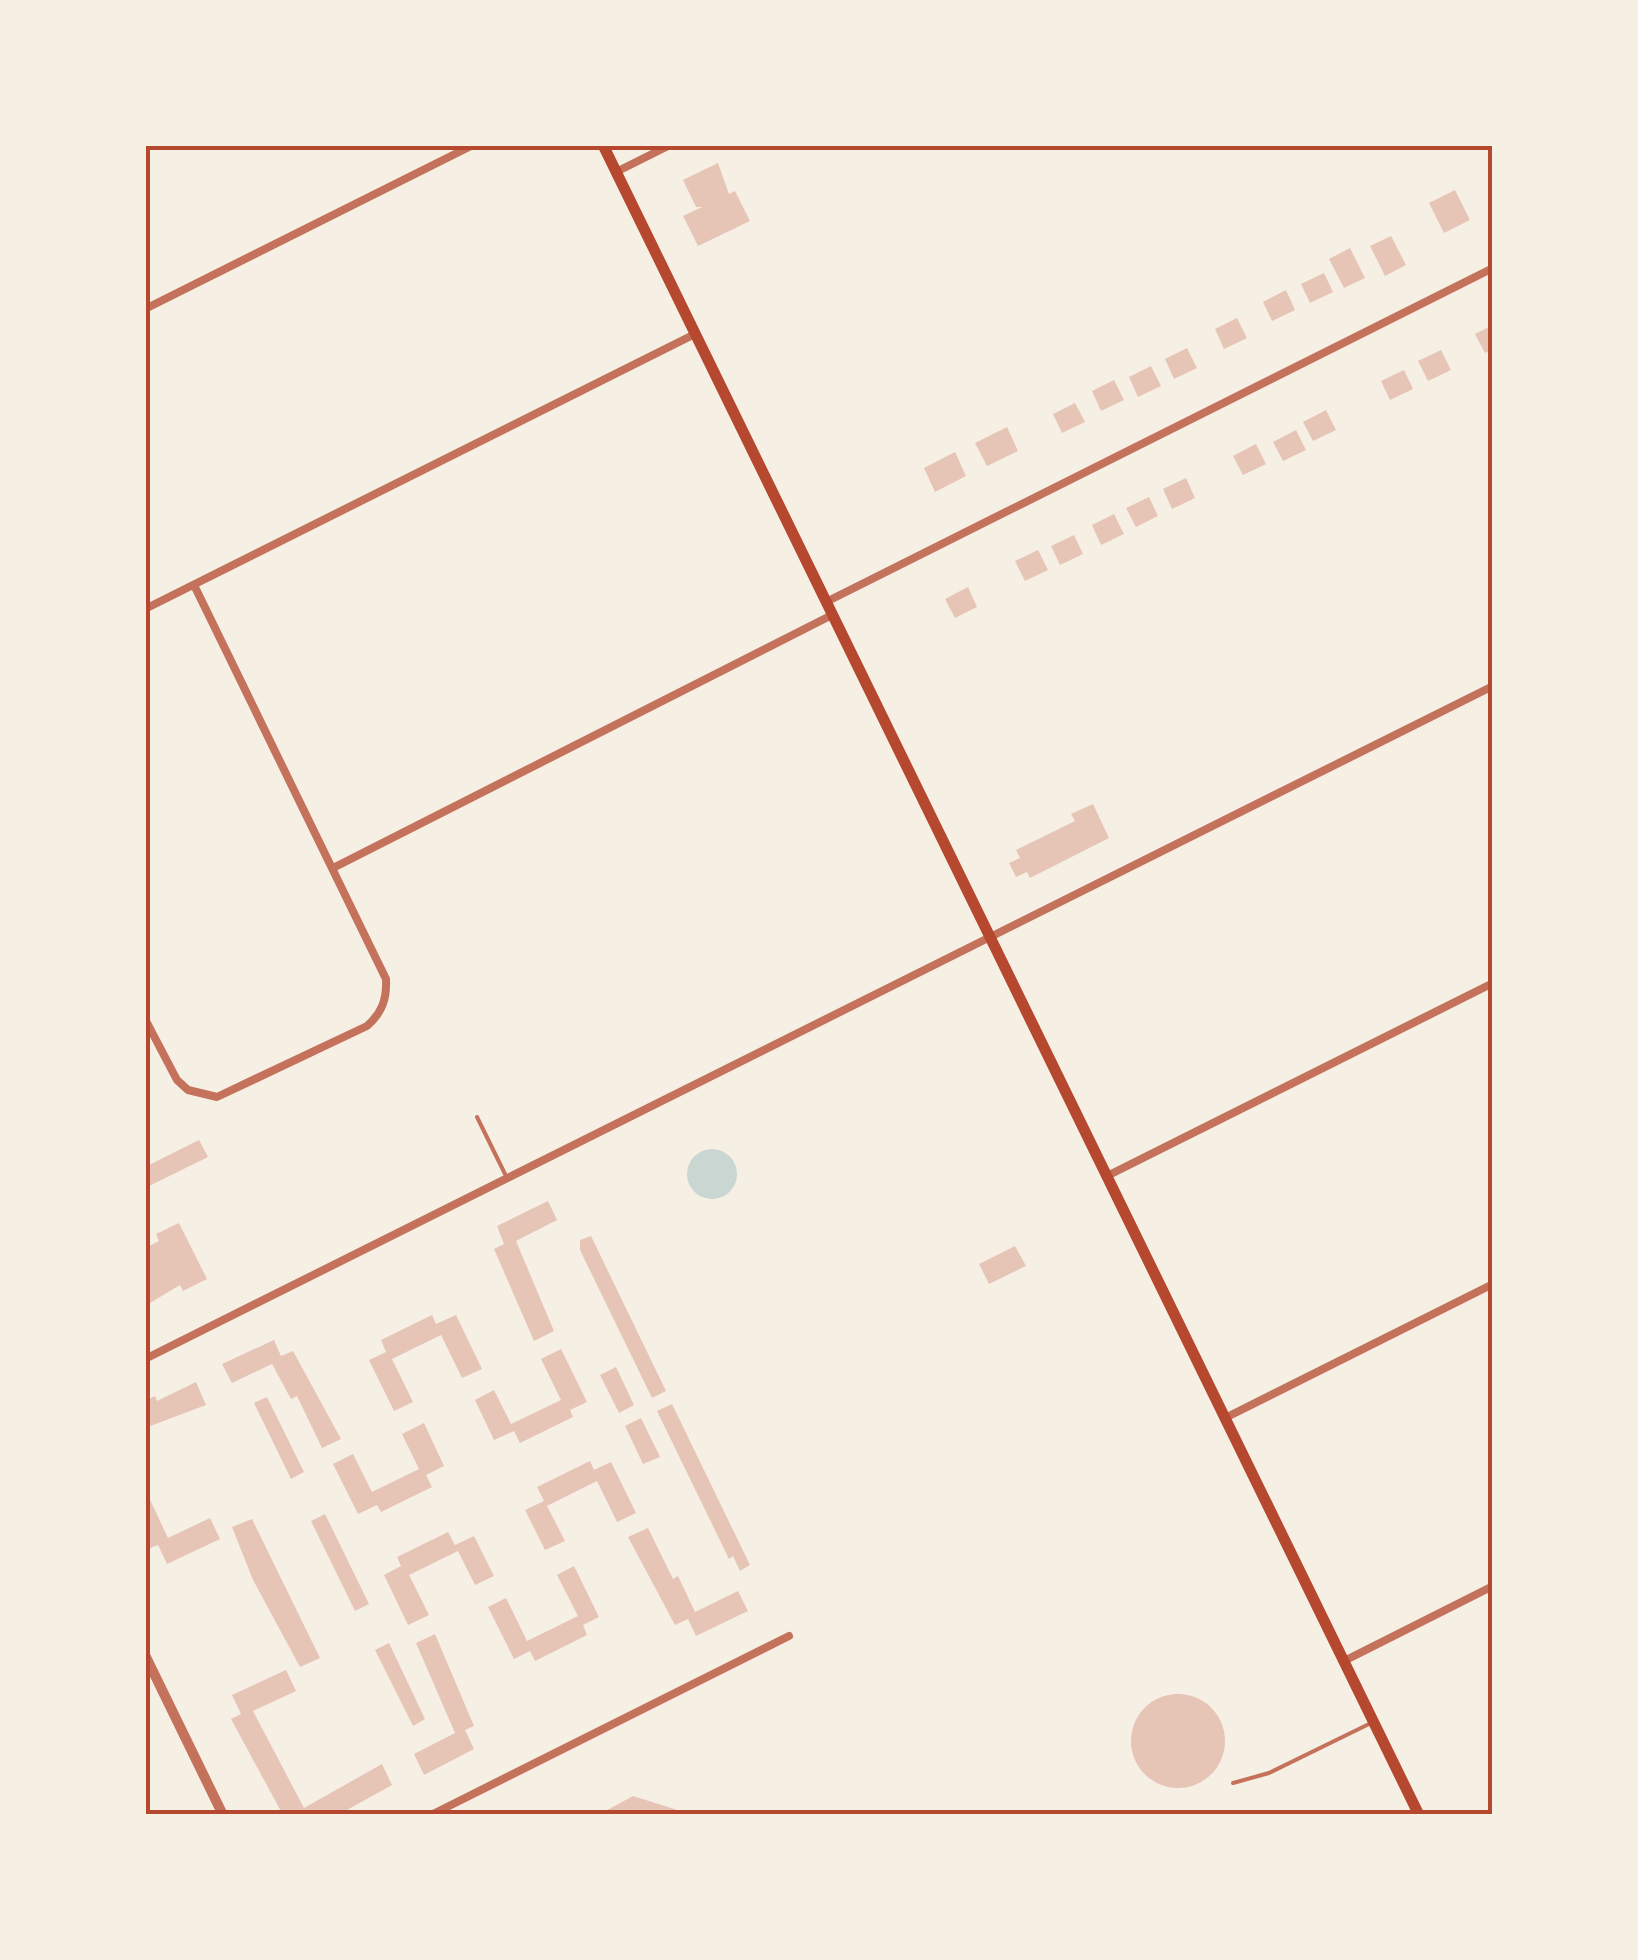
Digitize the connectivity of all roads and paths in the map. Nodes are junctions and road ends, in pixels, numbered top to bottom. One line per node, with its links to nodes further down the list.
1 (473, 145): 6 (street)
2 (603, 145): 4 (main road)
3 (670, 145): 4 (street)
4 (616, 172): 7 (main road)
5 (1493, 268): 9 (street)
6 (145, 309)
7 (695, 334): 8 (street); 9 (main road)
8 (194, 585): 10 (street); 13 (street)
9 (826, 602): 11 (main road)
10 (145, 609)
11 (832, 615): 13 (street); 14 (main road)
12 (1493, 686): 14 (street)
13 (333, 868): 16 (street)
14 (990, 937): 18 (main road); 19 (street)
15 (1493, 983): 18 (street)
16 (145, 1019)
17 (477, 1117): 19 (lane)
18 (1107, 1176): 22 (main road)
19 (508, 1178): 21 (street)
20 (1493, 1284): 22 (street)
21 (145, 1359)
22 (1225, 1418): 26 (main road)
23 (1493, 1586): 26 (street)
24 (789, 1636): 30 (street)
25 (145, 1655): 29 (street)
26 (1344, 1661): 27 (main road)
27 (1373, 1722): 28 (lane); 31 (main road)
28 (1233, 1784)
29 (223, 1815)
30 (431, 1815)
31 (1418, 1815)

